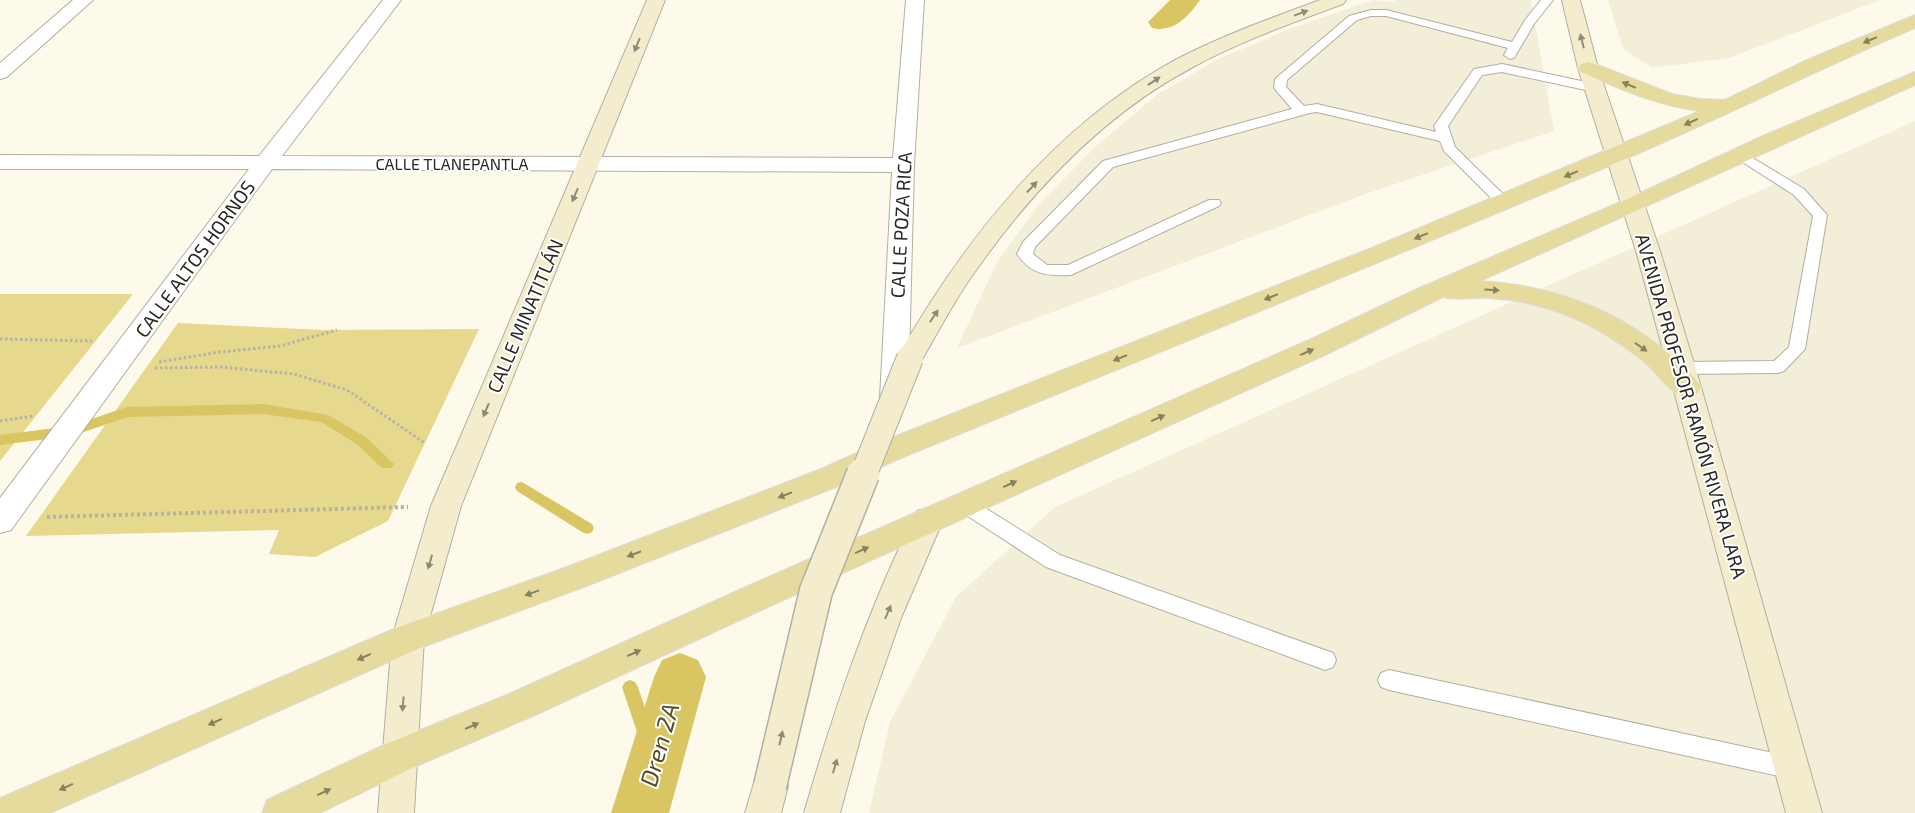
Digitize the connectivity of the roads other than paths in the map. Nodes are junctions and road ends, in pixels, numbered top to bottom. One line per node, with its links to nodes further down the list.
1 (84, 0): 12 (street)
2 (392, 0): 21 (street, CALLE ALTOS HORNOS)
3 (656, 0): 22 (main road, CALLE MINATITLÁN, one-way to 22)
4 (915, 0): 23 (street, CALLE POZA RICA)
5 (1337, 0): 41 (main road, one-way to 5, bridge)
6 (1548, 0): 9 (lane)
7 (1572, 0): 11 (main road, AVENIDA PROFESOR RAMÓN RIVERA LARA, one-way to 7)
8 (1915, 21): 15 (main road, one-way to 15)
9 (1515, 46): 10 (lane); 16 (lane)
10 (1502, 68): 14 (lane); 17 (lane)
11 (1588, 68): 14 (main road, AVENIDA PROFESOR RAMÓN RIVERA LARA); 15 (main road, one-way to 11)
12 (0, 73)
13 (1915, 78): 19 (main road)
14 (1595, 88): 18 (main road, AVENIDA PROFESOR RAMÓN RIVERA LARA)
15 (1727, 106): 18 (main road, one-way to 18)
16 (1301, 111): 17 (lane); 25 (lane)
17 (1445, 138): 24 (lane)
18 (1616, 155): 24 (main road, one-way to 24); 26 (main road, AVENIDA PROFESOR RAMÓN RIVERA LARA)
19 (1741, 155): 26 (main road); 28 (lane)
20 (0, 162): 21 (street, CALLE TLANEPANTLA)
21 (265, 164): 22 (street, CALLE TLANEPANTLA); 31 (street, CALLE ALTOS HORNOS)
22 (588, 164): 23 (street, CALLE TLANEPANTLA); 33 (main road, CALLE MINATITLÁN, one-way to 33)
23 (904, 165): 29 (street, CALLE POZA RICA)
24 (1503, 202): 29 (main road, one-way to 29)
25 (1214, 203)
26 (1633, 205): 27 (main road); 28 (main road, AVENIDA PROFESOR RAMÓN RIVERA LARA)
27 (1426, 295): 28 (main road, one-way to 28); 30 (main road, one-way to 27)
28 (1684, 377): 37 (main road, AVENIDA PROFESOR RAMÓN RIVERA LARA)
29 (891, 450): 33 (main road, one-way to 33)
30 (964, 504): 32 (main road); 34 (lane)
31 (1, 520)
32 (928, 520): 36 (main road, one-way to 32); 42 (main road, one-way to 32)
33 (408, 638): 36 (main road, CALLE MINATITLÁN, one-way to 36); 38 (main road, one-way to 38)
34 (1325, 660)
35 (1389, 680): 37 (lane)
36 (399, 756): 39 (main road, one-way to 36); 40 (main road, CALLE MINATITLÁN)
37 (1792, 768): 43 (main road, AVENIDA PROFESOR RAMÓN RIVERA LARA)
38 (8, 813)
39 (280, 813)
40 (396, 813)
41 (763, 813)
42 (822, 813)
43 (1804, 813)

